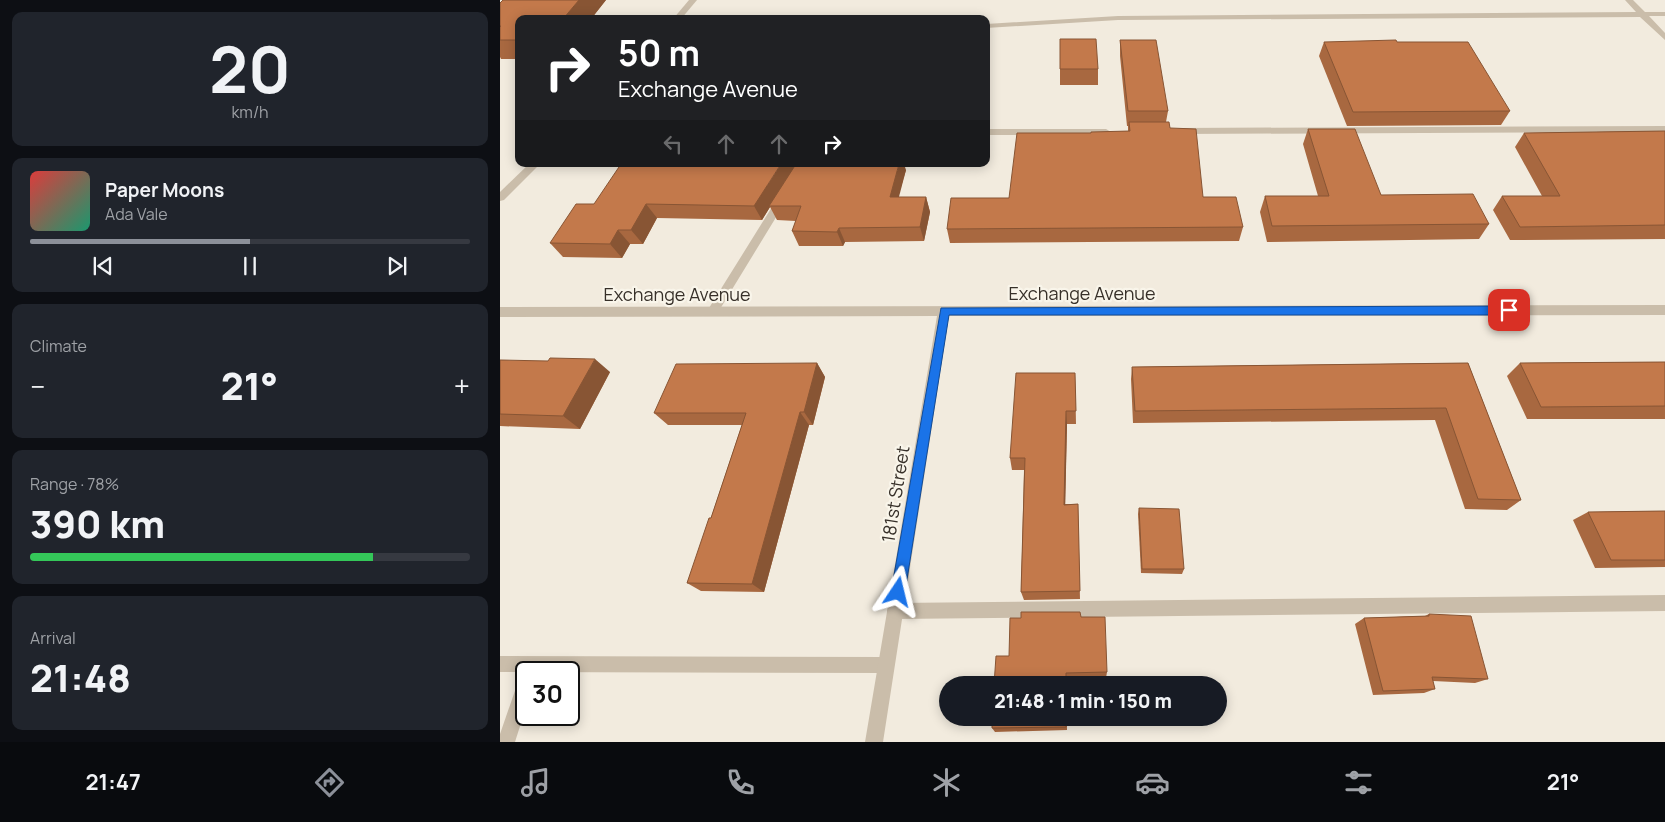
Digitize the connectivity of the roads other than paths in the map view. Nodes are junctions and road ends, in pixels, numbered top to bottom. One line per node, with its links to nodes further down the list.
1 (693, 0): 5 (street)
2 (1629, 0): 3 (street)
3 (1643, 14): 4 (street); 6 (street); 7 (street)
4 (1665, 14)
5 (680, 15)
6 (990, 26)
7 (1665, 38)
8 (1665, 130): 11 (street)
9 (990, 132): 10 (street)
10 (1116, 132)
11 (1166, 132)
12 (532, 167): 14 (street)
13 (789, 188): 16 (street)
14 (500, 198)
15 (1665, 310): 17 (street, Exchange Avenue)
16 (713, 311): 17 (street, Exchange Avenue); 18 (street, Exchange Avenue)
17 (944, 311): 20 (street, 181st Street)
18 (500, 312)
19 (1665, 603): 20 (street)
20 (895, 610): 22 (street, 181st Street)
21 (500, 664): 23 (street)
22 (886, 665): 24 (street); 27 (street, 181st Street)
23 (515, 666)
24 (580, 668)
25 (515, 715): 26 (street)
26 (506, 742)
27 (874, 742)

